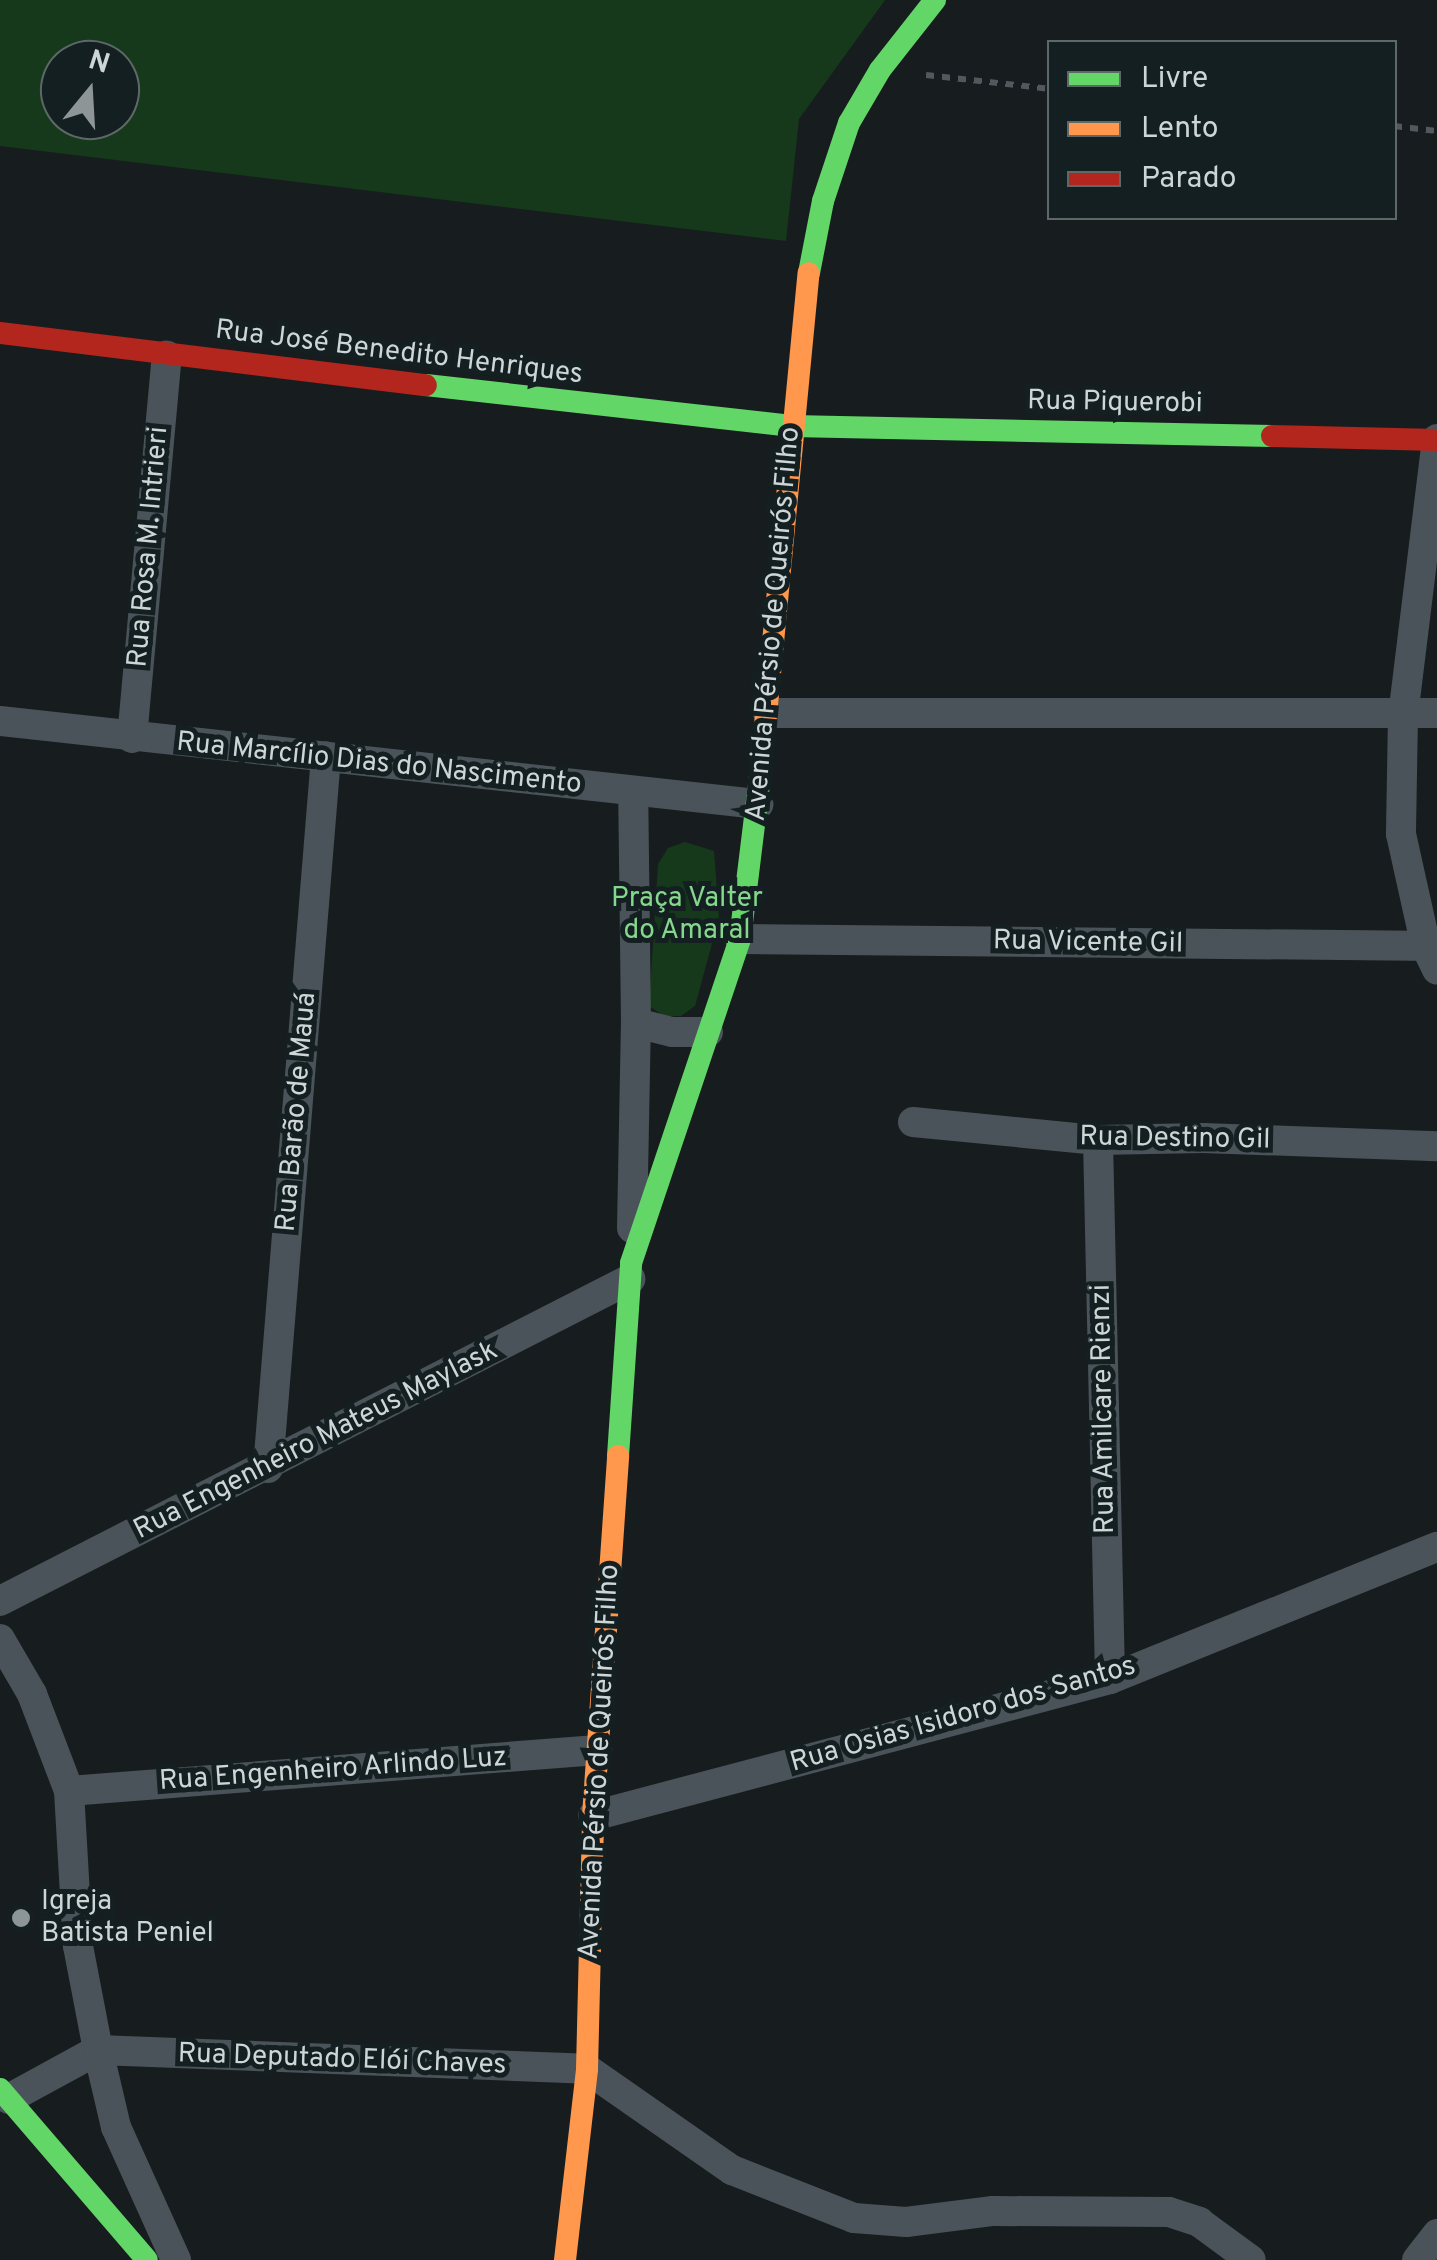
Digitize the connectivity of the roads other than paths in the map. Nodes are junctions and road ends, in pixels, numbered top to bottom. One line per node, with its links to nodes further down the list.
1 (935, 0): 4 (street, Avenida Pérsio de Queirós Filho)
2 (0, 333): 3 (street, Rua José Benedito Henriques)
3 (166, 356): 4 (street, Rua José Benedito Henriques); 10 (street, Rua Rosa M. Intrieri)
4 (792, 426): 5 (street, Rua Piquerobi); 6 (street, Avenida Pérsio de Queirós Filho)
5 (1437, 440): 8 (street)
6 (768, 713): 8 (street); 13 (street, Avenida Pérsio de Queirós Filho)
7 (1437, 713): 8 (street)
8 (1403, 716): 15 (street)
9 (0, 721): 10 (street, Rua Marcílio Dias do Nascimento)
10 (132, 738): 11 (street, Rua Marcílio Dias do Nascimento)
11 (326, 756): 12 (street, Rua Marcílio Dias do Nascimento); 22 (street, Rua Barão de Mauá)
12 (634, 791): 13 (street, Rua Marcílio Dias do Nascimento); 16 (street, Avenida Pérsio de Queirós Filho)
13 (758, 804): 14 (street, Avenida Pérsio de Queirós Filho)
14 (740, 939): 15 (street, Rua Vicente Gil); 17 (street, Avenida Pérsio de Queirós Filho)
15 (1433, 954)
16 (636, 1023): 17 (street); 21 (street, Avenida Pérsio de Queirós Filho)
17 (708, 1032): 21 (street, Avenida Pérsio de Queirós Filho)
18 (913, 1122): 19 (street, Rua Destino Gil)
19 (1098, 1140): 20 (street, Rua Destino Gil); 26 (street, Rua Amilcare Rienzi)
20 (1437, 1146)
21 (630, 1271): 22 (street, Rua Engenheiro Mateus Maylask); 27 (street, Avenida Pérsio de Queirós Filho)
22 (268, 1468): 24 (street, Rua Engenheiro Mateus Maylask)
23 (1437, 1547): 26 (street, Rua Osias Isidoro dos Santos)
24 (0, 1602)
25 (0, 1638): 28 (street)
26 (1110, 1679): 29 (street, Rua Osias Isidoro dos Santos)
27 (596, 1750): 28 (street, Rua Engenheiro Arlindo Luz); 29 (street, Avenida Pérsio de Queirós Filho)
28 (68, 1790): 30 (street)
29 (593, 1816): 31 (street, Avenida Pérsio de Queirós Filho)
30 (98, 2050): 31 (street, Rua Deputado Elói Chaves); 32 (street); 35 (street)
31 (587, 2069): 36 (street, Avenida Pérsio de Queirós Filho); 37 (street)
32 (4, 2094): 34 (street)
33 (1437, 2234): 38 (street)
34 (147, 2260)
35 (176, 2260)
36 (565, 2260)
37 (1251, 2260)
38 (1417, 2260)

